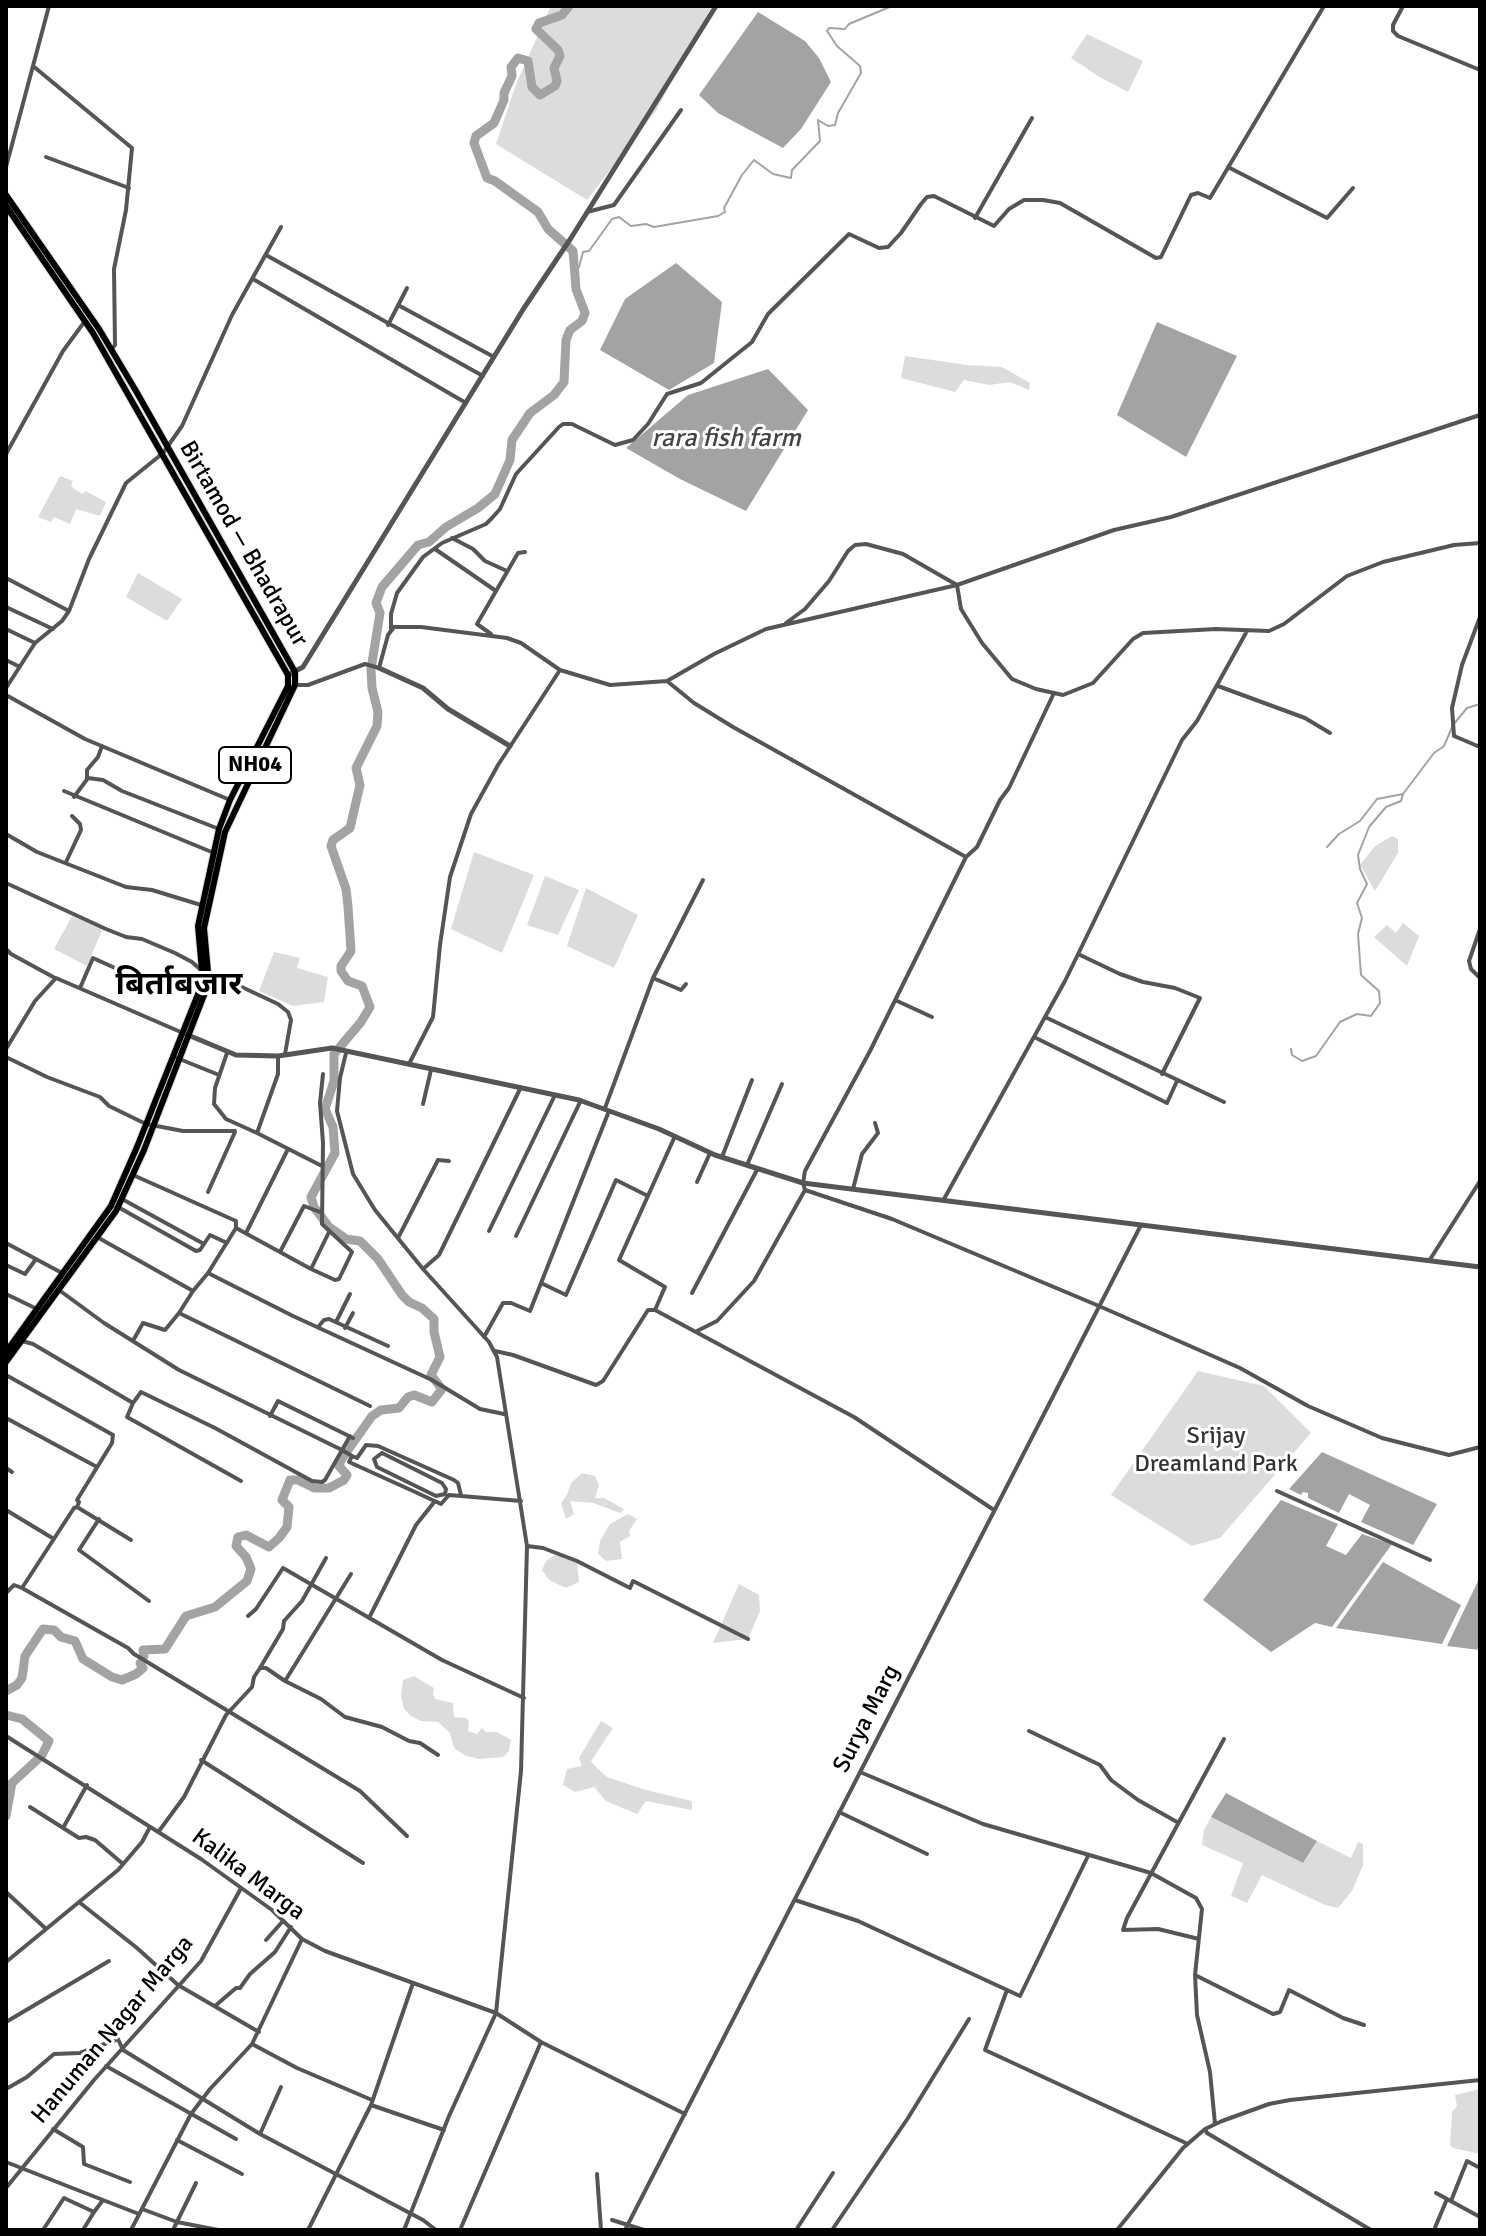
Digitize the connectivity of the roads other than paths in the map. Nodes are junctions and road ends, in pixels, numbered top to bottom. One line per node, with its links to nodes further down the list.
1 (716, 6): 16 (street)
2 (1324, 6): 11 (street)
3 (1403, 6): 6 (street)
4 (47, 7): 5 (street)
5 (33, 66): 10 (street); 12 (street)
6 (1480, 70)
7 (681, 110): 16 (street)
8 (1032, 118): 17 (street)
9 (46, 157): 12 (street)
10 (6, 167)
11 (1228, 167): 13 (street); 17 (street)
12 (129, 188): 25 (street)
13 (1353, 188)
14 (6, 195): 25 (main road, Birtamod — Bhadrapur / NH04)
15 (6, 206): 23 (main road, Birtamod — Bhadrapur / NH04)
16 (587, 212): 26 (street)
17 (975, 218): 33 (street)
18 (281, 227): 19 (street)
19 (266, 255): 20 (street); 24 (street)
20 (253, 279): 29 (street); 31 (street)
21 (407, 288): 22 (street)
22 (398, 305): 24 (street); 26 (street)
23 (85, 321): 27 (main road, Birtamod — Bhadrapur / NH04); 32 (street)
24 (388, 325): 28 (street)
25 (111, 350): 27 (main road, Birtamod — Bhadrapur / NH04)
26 (494, 357): 28 (street)
27 (115, 363): 31 (main road, Birtamod — Bhadrapur / NH04)
28 (483, 376): 29 (street)
29 (466, 403): 55 (street)
30 (1480, 415): 39 (street)
31 (165, 450): 42 (street); 55 (main road, Birtamod — Bhadrapur / NH04)
32 (6, 454)
33 (452, 538): 35 (street); 37 (street)
34 (1480, 543): 48 (street)
35 (434, 549): 40 (street); 47 (street)
36 (525, 552): 37 (street)
37 (507, 571): 40 (street)
38 (6, 578): 42 (street)
39 (957, 585): 44 (street); 44 (street); 60 (street)
40 (496, 591): 49 (street)
41 (6, 607): 46 (street)
42 (69, 611): 46 (street)
43 (1480, 617): 65 (street)
44 (784, 624): 56 (street)
45 (6, 629): 50 (street)
46 (53, 629): 50 (street)
47 (391, 630): 49 (street); 53 (street)
48 (1247, 631): 58 (street); 60 (street)
49 (492, 636): 54 (street)
50 (35, 643): 52 (street)
51 (6, 660): 52 (street)
52 (18, 666): 59 (street)
53 (377, 667): 57 (street); 64 (street)
54 (560, 670): 56 (street); 64 (street)
55 (292, 674): 57 (main road, Birtamod — Bhadrapur / NH04)
56 (667, 681): 74 (street)
57 (292, 686): 69 (main road, Birtamod — Bhadrapur / NH04)
58 (1217, 686): 62 (street); 81 (street)
59 (6, 688)
60 (1054, 693): 74 (street)
61 (6, 695): 63 (street)
62 (1330, 733)
63 (102, 746): 66 (street); 69 (street)
64 (510, 746): 100 (street)
65 (1480, 747)
66 (87, 779): 68 (street); 71 (street)
67 (64, 791): 68 (street)
68 (74, 797): 73 (street)
69 (231, 805): 71 (main road, Birtamod — Bhadrapur / NH04); 73 (main road, Birtamod — Bhadrapur / NH04)
70 (72, 816): 75 (street)
71 (219, 829): 73 (main road, Birtamod — Bhadrapur / NH04)
72 (6, 834): 75 (street)
73 (217, 854): 78 (main road, Birtamod — Bhadrapur / NH04)
74 (966, 857): 89 (street)
75 (66, 862): 78 (street)
76 (703, 880): 85 (street)
77 (6, 883): 83 (street)
78 (204, 906): 83 (main road, Birtamod — Bhadrapur / NH04)
79 (1480, 929): 86 (street)
80 (6, 950): 84 (street)
81 (1078, 954): 90 (street); 103 (street)
82 (115, 968): 88 (street)
83 (205, 972): 92 (main road, Birtamod — Bhadrapur / NH04); 97 (street)
84 (56, 978): 88 (street); 94 (street)
85 (653, 978): 87 (street); 113 (street)
86 (1480, 978)
87 (686, 984)
88 (80, 988): 92 (street)
89 (895, 1000): 91 (street); 129 (street)
90 (1045, 1016): 93 (street); 103 (street)
91 (932, 1017)
92 (186, 1034): 95 (street); 99 (main road, Birtamod — Bhadrapur / NH04)
93 (1034, 1037): 106 (street); 134 (street)
94 (6, 1049)
95 (227, 1053): 97 (street); 104 (street)
96 (346, 1053): 97 (street); 100 (street); 144 (street)
97 (282, 1055): 117 (street)
98 (6, 1057): 115 (street)
99 (176, 1058): 104 (street); 115 (main road, Birtamod — Bhadrapur / NH04)
100 (409, 1064): 101 (street)
101 (431, 1070): 108 (street); 112 (street)
102 (323, 1074): 124 (street)
103 (1162, 1074): 106 (street)
104 (219, 1075): 116 (street)
105 (752, 1080): 121 (street)
106 (1177, 1080): 111 (street)
107 (782, 1084): 123 (street)
108 (520, 1089): 109 (street); 154 (street)
109 (555, 1095): 110 (street); 139 (street)
110 (581, 1100): 113 (street); 143 (street)
111 (1224, 1102)
112 (423, 1104)
113 (607, 1108): 118 (street); 157 (street)
114 (875, 1123): 130 (street)
115 (150, 1124): 116 (street); 126 (main road, Birtamod — Bhadrapur / NH04); 142 (main road, Birtamod — Bhadrapur / NH04)
116 (237, 1128): 117 (street); 131 (street)
117 (257, 1133): 119 (street)
118 (675, 1136): 120 (street); 132 (street)
119 (288, 1149): 124 (street); 141 (street)
120 (710, 1153): 121 (street); 128 (street)
121 (722, 1157): 123 (street)
122 (449, 1161): 144 (street)
123 (747, 1165): 125 (street)
124 (322, 1166): 136 (street)
125 (758, 1168): 129 (street); 160 (street)
126 (133, 1175): 133 (main road, Birtamod — Bhadrapur / NH04); 138 (street)
127 (1480, 1181): 150 (street)
128 (697, 1182)
129 (804, 1187): 130 (street); 163 (street); 171 (street)
130 (853, 1189): 134 (street)
131 (208, 1192)
132 (649, 1196): 157 (street); 165 (street)
133 (122, 1199): 135 (main road, Birtamod — Bhadrapur / NH04); 147 (street)
134 (944, 1199): 137 (street)
135 (118, 1207): 142 (main road, Birtamod — Bhadrapur / NH04); 147 (street)
136 (321, 1213): 140 (street); 148 (street)
137 (1141, 1224): 150 (street); 163 (street, Surya Marg)
138 (236, 1228): 141 (street); 146 (street)
139 (489, 1231)
140 (329, 1232): 153 (street); 153 (street)
141 (245, 1233): 148 (street)
142 (95, 1235): 155 (main road, Birtamod — Bhadrapur / NH04); 158 (main road, Birtamod — Bhadrapur / NH04); 159 (street)
143 (516, 1236)
144 (398, 1238): 154 (street)
145 (6, 1243): 149 (street)
146 (227, 1243): 147 (street); 156 (street)
147 (204, 1244)
148 (280, 1252): 153 (street)
149 (36, 1259): 151 (street); 155 (street)
150 (1429, 1261): 152 (street)
151 (6, 1265)
152 (1480, 1267)
153 (311, 1269)
154 (423, 1269): 172 (street)
155 (62, 1273): 158 (main road, Birtamod — Bhadrapur / NH04)
156 (208, 1273): 159 (street); 169 (street)
157 (541, 1283): 172 (street)
158 (57, 1288): 164 (main road, Birtamod — Bhadrapur / NH04); 173 (main road, Birtamod — Bhadrapur / NH04); 174 (street)
159 (193, 1291): 166 (street)
160 (692, 1293)
161 (6, 1294): 164 (street)
162 (350, 1294): 168 (street)
163 (1099, 1306): 187 (street); 201 (street, Surya Marg)
164 (35, 1308): 173 (main road, Birtamod — Bhadrapur / NH04)
165 (655, 1310): 171 (street); 176 (street)
166 (179, 1313): 174 (street); 183 (street)
167 (353, 1313): 170 (street)
168 (336, 1322): 169 (street); 170 (street)
169 (318, 1327): 184 (street)
170 (345, 1328): 175 (street)
171 (697, 1331): 201 (street)
172 (484, 1337): 176 (street)
173 (19, 1339): 177 (main road, Birtamod — Bhadrapur / NH04); 178 (main road, Birtamod — Bhadrapur / NH04); 182 (street)
174 (134, 1339): 185 (street)
175 (388, 1346)
176 (495, 1351): 184 (street)
177 (6, 1352)
178 (6, 1362)
179 (6, 1375): 190 (street)
180 (281, 1394): 181 (street)
181 (278, 1401): 185 (street); 188 (street)
182 (133, 1403): 188 (street); 194 (street)
183 (370, 1406)
184 (505, 1414): 198 (street)
185 (270, 1416): 188 (street)
186 (6, 1418): 190 (street)
187 (1480, 1447)
188 (343, 1451): 189 (street)
189 (351, 1455): 196 (street); 197 (street)
190 (97, 1467): 199 (street)
191 (377, 1467): 191 (street)
192 (6, 1468): 193 (street)
193 (12, 1472)
194 (241, 1481)
195 (1277, 1491): 207 (street)
196 (461, 1495): 197 (street); 198 (street)
197 (435, 1501): 215 (street)
198 (521, 1501): 205 (street)
199 (77, 1507): 202 (street); 203 (street)
200 (6, 1510): 203 (street)
201 (994, 1511): 226 (street, Surya Marg)
202 (99, 1519): 204 (street); 213 (street)
203 (54, 1539): 210 (street)
204 (131, 1540)
205 (527, 1546): 216 (street); 219 (street)
206 (326, 1558): 209 (street)
207 (1430, 1560)
208 (351, 1574): 212 (street)
209 (311, 1585): 212 (street); 214 (street); 217 (street)
210 (22, 1588): 211 (street); 220 (street)
211 (6, 1593)
212 (335, 1599): 215 (street); 218 (street)
213 (149, 1601)
214 (248, 1616)
215 (369, 1618): 219 (street)
216 (748, 1639)
217 (260, 1668): 218 (street); 220 (street)
218 (285, 1681): 224 (street)
219 (524, 1698): 257 (street)
220 (230, 1712): 225 (street); 234 (street)
221 (1029, 1731): 230 (street)
222 (6, 1736): 227 (street, Kalika Marga)
223 (1224, 1739): 230 (street)
224 (438, 1755)
225 (201, 1760): 233 (street); 237 (street)
226 (860, 1772): 229 (street, Surya Marg); 236 (street)
227 (87, 1785): 231 (street, Kalika Marga); 232 (street)
228 (30, 1807): 232 (street)
229 (839, 1812): 235 (street); 242 (street, Surya Marg)
230 (1177, 1822): 239 (street)
231 (150, 1827): 233 (street, Kalika Marga); 238 (street)
232 (63, 1828): 238 (street)
233 (159, 1831): 240 (street, Kalika Marga)
234 (407, 1836)
235 (927, 1854)
236 (1088, 1856): 239 (street); 255 (street)
237 (363, 1863)
238 (123, 1864): 243 (street)
239 (1151, 1873): 248 (street); 248 (street)
240 (240, 1889): 244 (street, Kalika Marga); 254 (street, Hanuman Nagar Marga)
241 (6, 1892): 246 (street)
242 (795, 1900): 255 (street); 272 (street, Surya Marg)
243 (79, 1902): 246 (street); 254 (street)
244 (283, 1921): 245 (street, Kalika Marga); 249 (street)
245 (291, 1927): 247 (street, Kalika Marga); 256 (street)
246 (45, 1928): 251 (street)
247 (302, 1939): 253 (street); 261 (street, Kalika Marga)
248 (1199, 1939): 252 (street)
249 (266, 1940)
250 (109, 1961): 259 (street)
251 (6, 1962)
252 (1195, 1975): 260 (street); 273 (street)
253 (413, 1983): 257 (street); 270 (street)
254 (178, 1985): 256 (street); 264 (street, Hanuman Nagar Marga)
255 (1007, 1990): 280 (street)
256 (215, 2006): 261 (street)
257 (496, 2013): 262 (street); 276 (street)
258 (969, 2019): 316 (street)
259 (6, 2022)
260 (1364, 2025)
261 (259, 2032): 263 (street, Kalika Marga)
262 (541, 2042): 272 (street); 312 (street)
263 (252, 2044): 269 (street, Kalika Marga); 270 (street)
264 (123, 2050): 265 (street, Hanuman Nagar Marga); 268 (street); 269 (street)
265 (106, 2066): 271 (street); 274 (street, Hanuman Nagar Marga)
266 (1480, 2080): 273 (street)
267 (281, 2087): 277 (street)
268 (6, 2089)
269 (203, 2098): 271 (street, Kalika Marga); 277 (street)
270 (371, 2102): 276 (street); 287 (street)
271 (191, 2114): 278 (street); 279 (street, Kalika Marga)
272 (685, 2114): 302 (street, Surya Marg)
273 (1215, 2124): 275 (street)
274 (53, 2129): 283 (street, Hanuman Nagar Marga); 288 (street)
275 (1205, 2129): 280 (street); 317 (street)
276 (444, 2130): 298 (street)
277 (260, 2134): 287 (street)
278 (236, 2139)
279 (177, 2140): 285 (street); 296 (street, Kalika Marga)
280 (1188, 2144): 303 (street)
281 (6, 2162): 283 (street)
282 (1480, 2168): 295 (street)
283 (22, 2169): 290 (street); 291 (street, Hanuman Nagar Marga)
284 (833, 2173): 315 (street)
285 (242, 2174)
286 (597, 2174): 313 (street)
287 (338, 2175): 298 (street); 309 (street)
288 (130, 2182)
289 (196, 2183): 301 (street)
290 (69, 2187): 293 (street); 294 (street)
291 (6, 2188)
292 (1436, 2193): 295 (street)
293 (64, 2198): 297 (street); 304 (street)
294 (103, 2200): 296 (street); 297 (street)
295 (1449, 2200): 299 (street); 318 (street)
296 (140, 2211): 301 (street); 306 (street, Kalika Marga)
297 (94, 2212): 305 (street)
298 (410, 2214): 310 (street); 311 (street)
299 (1480, 2217)
300 (612, 2220): 302 (street)
301 (177, 2222): 307 (street); 308 (street)
302 (627, 2228): 314 (street)
303 (1120, 2229)
304 (43, 2230)
305 (83, 2230)
306 (131, 2230)
307 (173, 2230)
308 (218, 2230)
309 (308, 2230)
310 (404, 2230)
311 (436, 2230)
312 (460, 2230)
313 (601, 2230)
314 (644, 2230)
315 (796, 2230)
316 (832, 2230)
317 (1371, 2230)
318 (1434, 2230)

